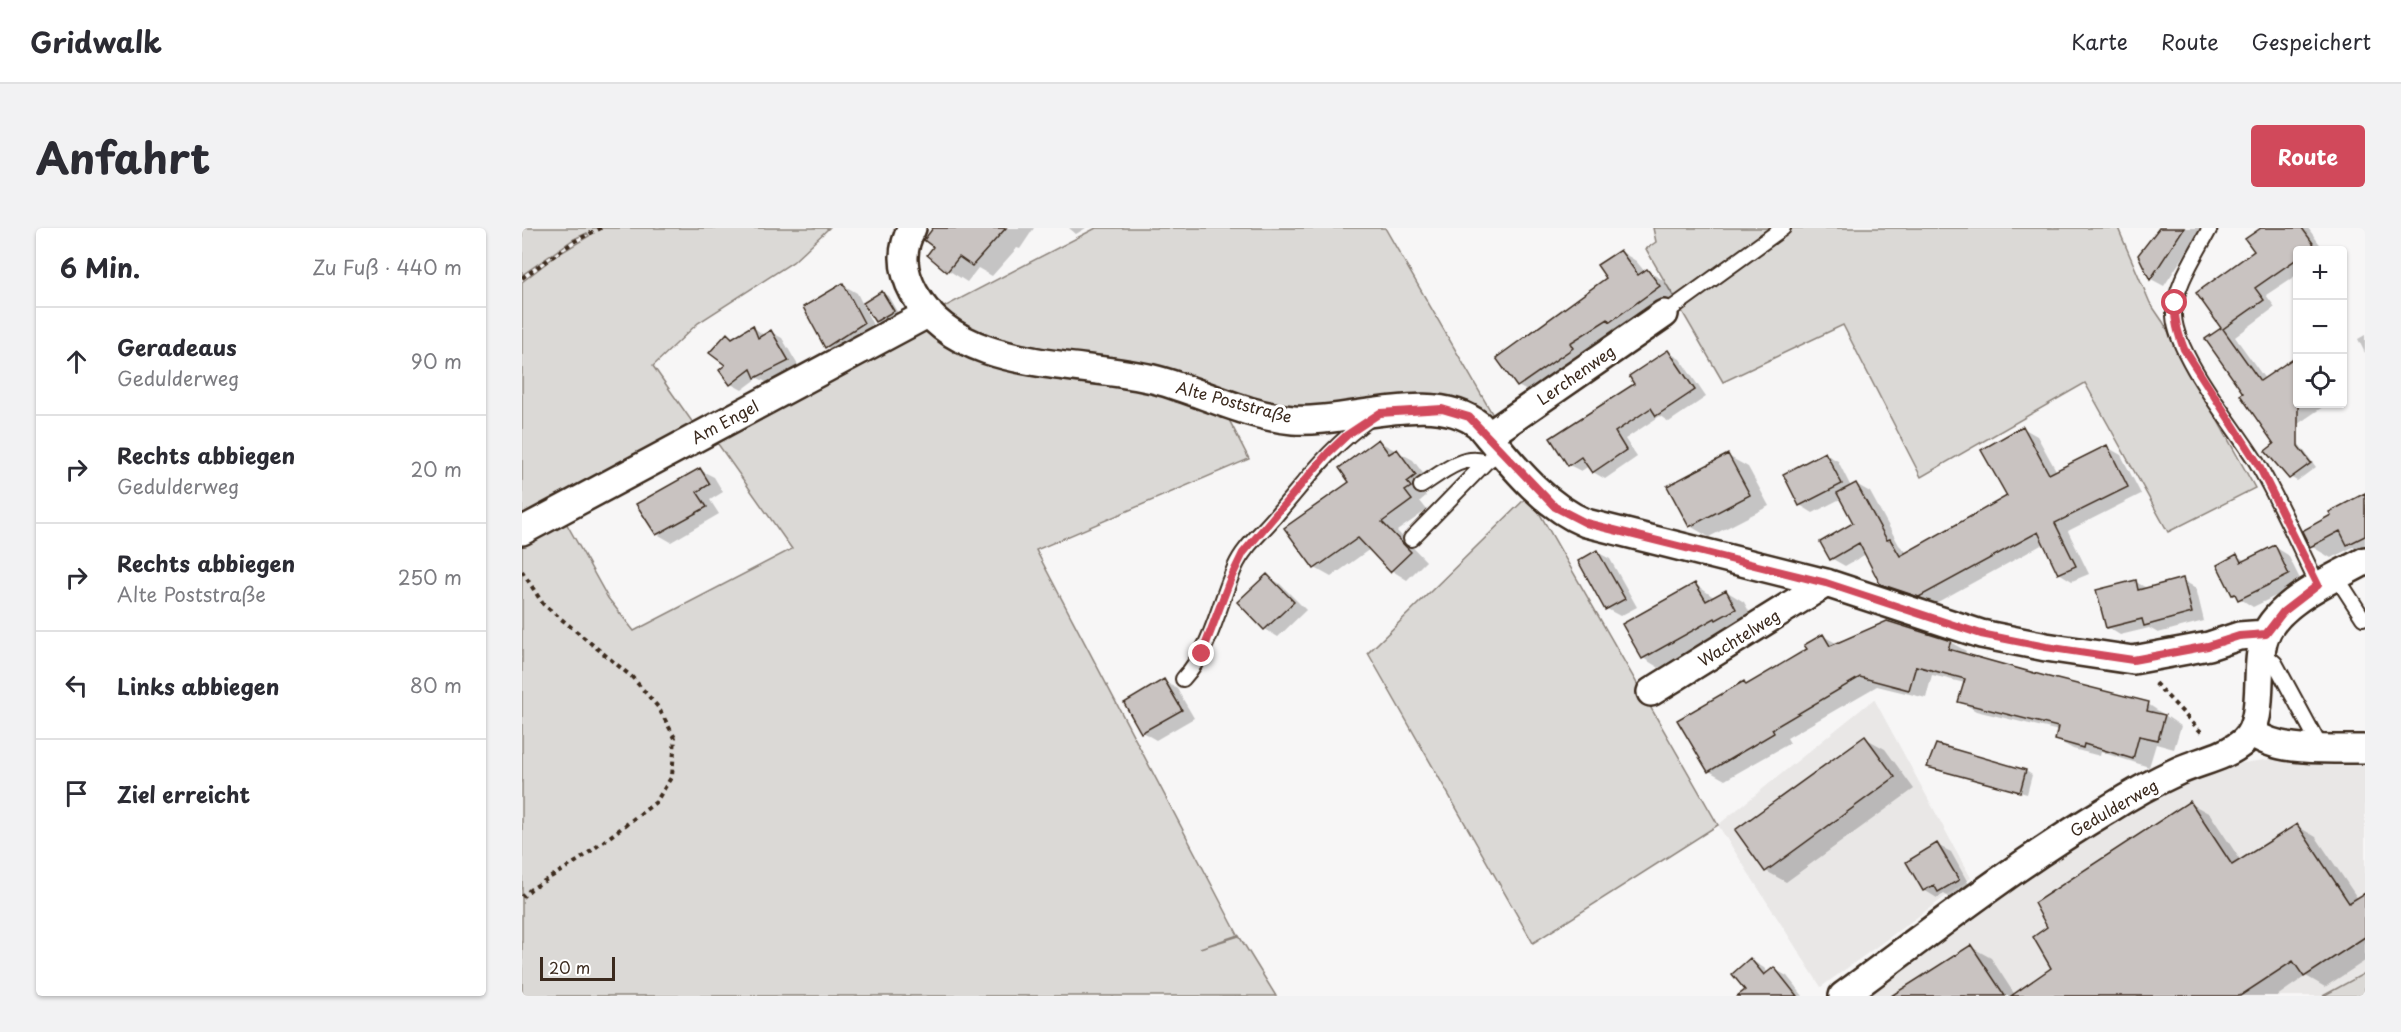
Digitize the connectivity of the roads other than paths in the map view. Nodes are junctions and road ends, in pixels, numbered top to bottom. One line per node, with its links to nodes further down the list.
1 (912, 228): 4 (street, Alte Poststraße)
2 (1783, 228): 5 (lane)
3 (2210, 228): 12 (lane)
4 (929, 313): 6 (street, Alte Poststraße); 9 (street, Am Engel)
5 (1664, 314): 7 (street, Lerchenweg)
6 (1380, 413): 7 (street, Alte Poststraße); 16 (lane)
7 (1492, 450): 8 (lane); 10 (lane); 13 (street, Alte Poststraße)
8 (1420, 486)
9 (522, 531)
10 (1411, 539)
11 (2365, 561): 12 (street)
12 (2327, 581): 14 (lane); 15 (street)
13 (1826, 583): 15 (street, Alte Poststraße); 17 (street, Wachtelweg)
14 (2365, 617)
15 (2263, 643): 18 (street); 19 (lane)
16 (1183, 679)
17 (1651, 692)
18 (2252, 732): 19 (street); 21 (street, Gedulderweg)
19 (2321, 748): 20 (street)
20 (2365, 749)
21 (1844, 996)

